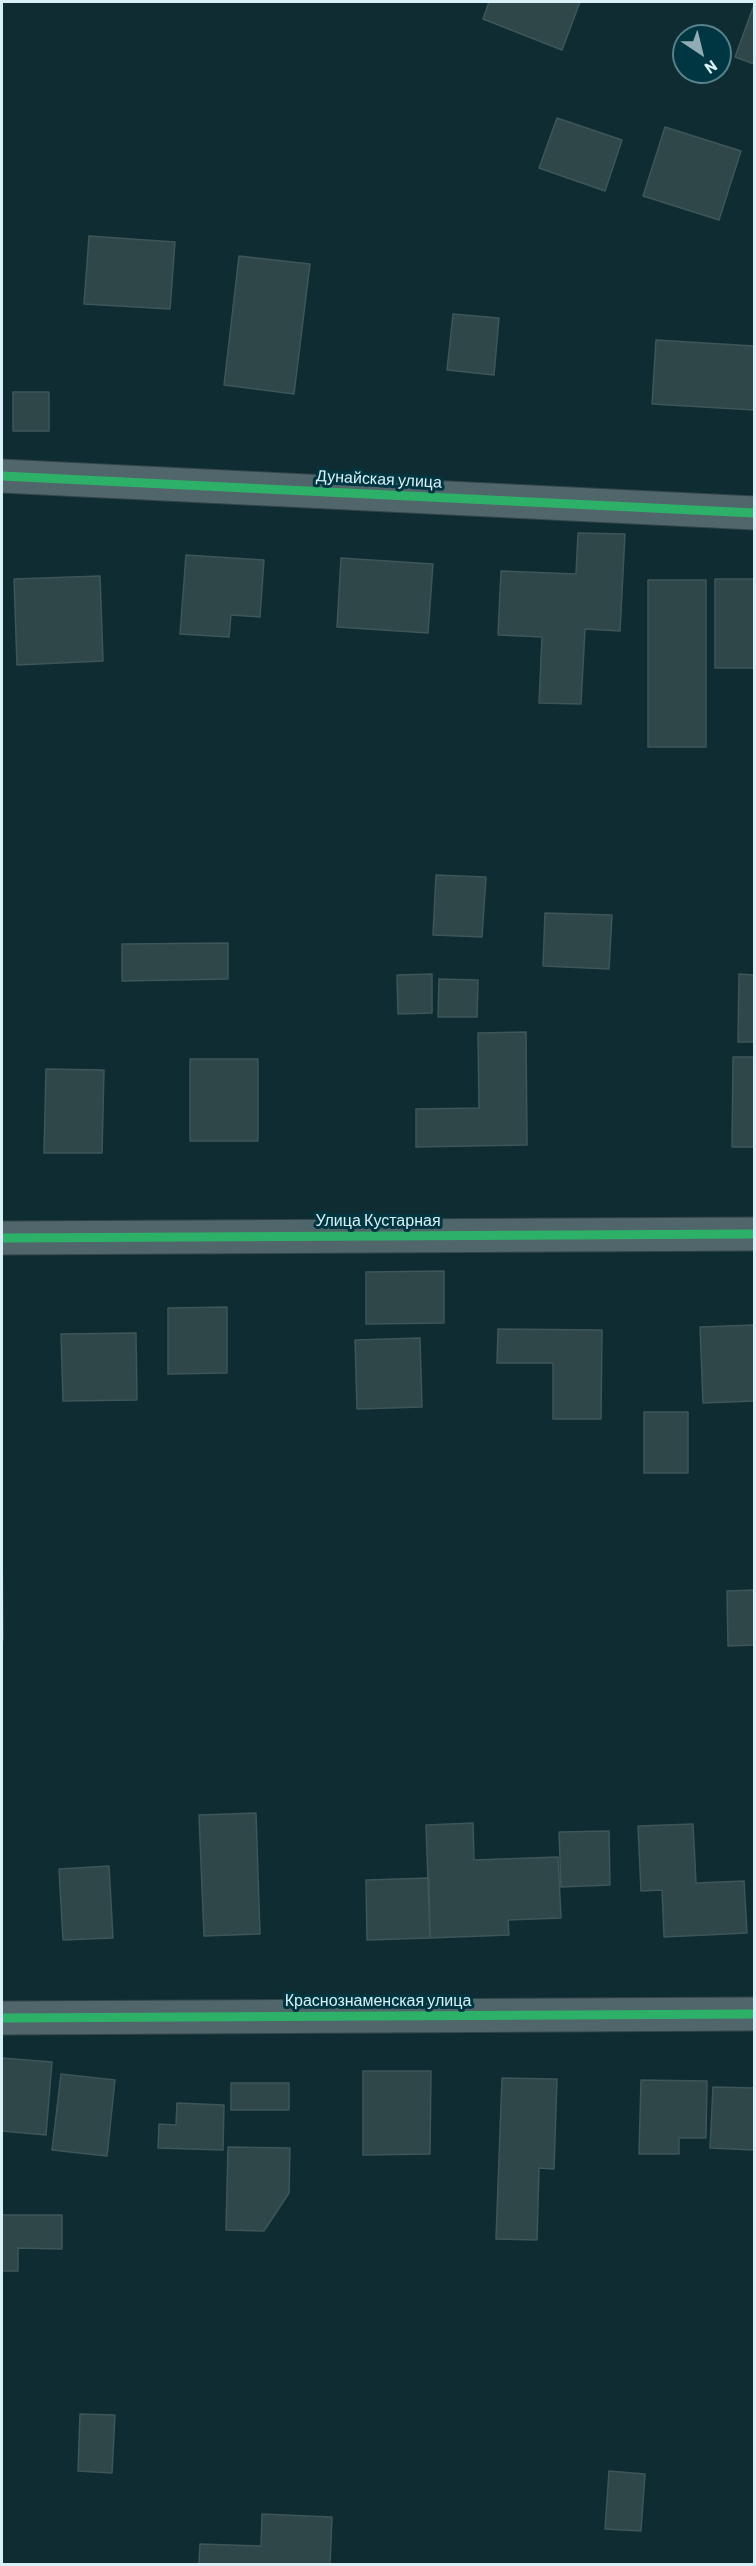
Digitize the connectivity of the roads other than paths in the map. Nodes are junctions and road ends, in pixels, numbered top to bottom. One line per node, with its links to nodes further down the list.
1 (2, 476): 2 (street, Дунайская улица)
2 (754, 513)
3 (754, 1234): 4 (street, Улица Кустарная)
4 (2, 1238)
5 (754, 2014): 6 (street, Краснознаменская улица)
6 (2, 2018)

